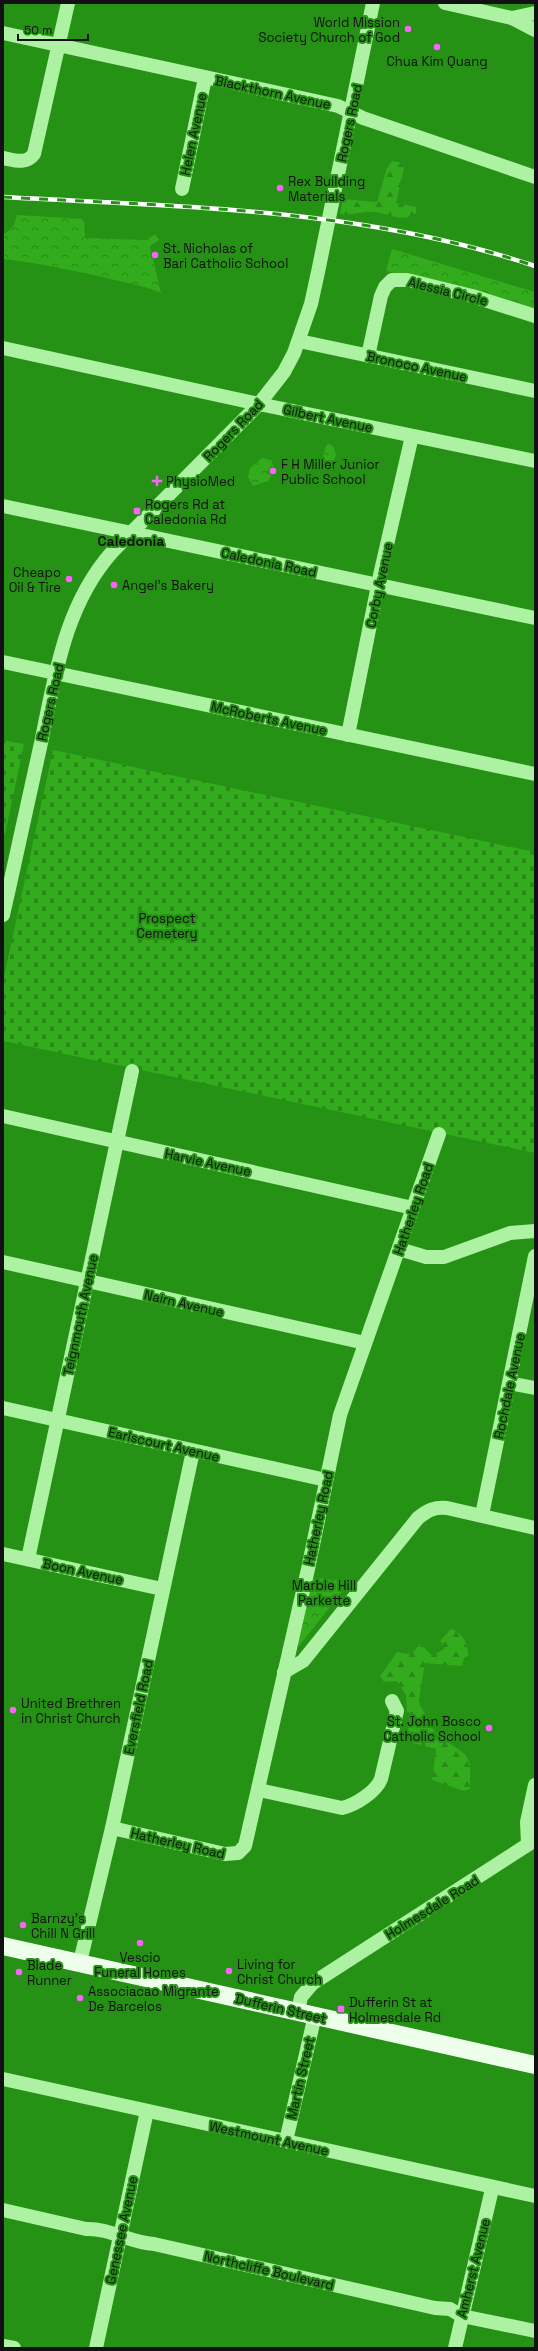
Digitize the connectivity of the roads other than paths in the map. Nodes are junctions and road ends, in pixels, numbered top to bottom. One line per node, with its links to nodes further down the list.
1 (68, 3): 8 (street)
2 (373, 3): 10 (street, Rogers Road)
3 (445, 3): 5 (street)
4 (535, 13): 5 (street)
5 (512, 18): 6 (street)
6 (535, 30)
7 (3, 33): 8 (street, Blackthorn Avenue)
8 (59, 45): 9 (street, Blackthorn Avenue); 11 (street)
9 (205, 78): 10 (street, Blackthorn Avenue); 13 (street, Helen Avenue)
10 (352, 113): 12 (street, Blackthorn Avenue); 15 (street, Rogers Road)
11 (3, 158)
12 (535, 177)
13 (182, 189)
14 (535, 316): 17 (street, Alessia Circle)
15 (299, 341): 17 (street, Bronoco Avenue); 19 (street, Rogers Road)
16 (3, 348): 19 (street, Gilbert Avenue)
17 (368, 356): 18 (street, Bronoco Avenue)
18 (535, 391)
19 (259, 404): 20 (street, Gilbert Avenue); 23 (street, Rogers Road)
20 (412, 436): 21 (street, Gilbert Avenue); 24 (street, Corby Avenue)
21 (535, 461)
22 (3, 506): 23 (street, Caledonia Road)
23 (132, 532): 24 (street, Caledonia Road); 27 (street, Rogers Road)
24 (378, 585): 25 (street, Caledonia Road); 28 (street, Corby Avenue)
25 (535, 618)
26 (3, 662): 27 (street, McRoberts Avenue)
27 (56, 673): 28 (street, McRoberts Avenue); 30 (street, Rogers Road)
28 (348, 734): 29 (street, McRoberts Avenue)
29 (535, 774)
30 (3, 915)
31 (132, 1071): 34 (street, Teignmouth Avenue)
32 (3, 1116): 34 (street, Harvie Avenue)
33 (439, 1134): 35 (street, Hatherley Road)
34 (117, 1142): 35 (street, Harvie Avenue); 40 (street, Teignmouth Avenue)
35 (413, 1208): 37 (street, Hatherley Road)
36 (535, 1231): 37 (street)
37 (399, 1249): 41 (street, Hatherley Road)
38 (535, 1256): 42 (street, Rochdale Avenue)
39 (3, 1262): 40 (street, Nairn Avenue)
40 (87, 1280): 41 (street, Nairn Avenue); 45 (street, Teignmouth Avenue)
41 (365, 1343): 47 (street, Hatherley Road)
42 (509, 1383): 43 (street); 48 (street, Rochdale Avenue)
43 (535, 1388)
44 (3, 1408): 45 (street, Earlscourt Avenue)
45 (57, 1420): 46 (street, Earlscourt Avenue); 51 (street, Teignmouth Avenue)
46 (193, 1451): 47 (street, Earlscourt Avenue); 52 (street, Eversfield Road)
47 (326, 1480): 53 (street, Hatherley Road)
48 (482, 1516): 49 (street); 53 (street)
49 (535, 1528)
50 (3, 1554): 51 (street, Boon Avenue)
51 (28, 1559): 52 (street, Boon Avenue)
52 (162, 1589): 57 (street, Eversfield Road)
53 (284, 1672): 56 (street, Hatherley Road)
54 (392, 1701): 56 (street)
55 (535, 1785): 58 (street, Holmesdale Road)
56 (259, 1790): 57 (street, Hatherley Road)
57 (112, 1828): 60 (street, Eversfield Road)
58 (531, 1842): 61 (street, Holmesdale Road)
59 (3, 1946): 60 (main road, Dufferin Street)
60 (80, 1962): 61 (main road, Dufferin Street)
61 (306, 2014): 62 (main road, Dufferin Street); 65 (street, Martin Street)
62 (535, 2065)
63 (3, 2079): 64 (street, Westmount Avenue)
64 (147, 2111): 65 (street, Westmount Avenue); 69 (street, Genessee Avenue)
65 (286, 2141): 66 (street, Westmount Avenue)
66 (492, 2188): 67 (street, Westmount Avenue); 70 (street, Amherst Avenue)
67 (535, 2196)
68 (3, 2210): 69 (street, Northcliffe Boulevard)
69 (121, 2236): 70 (street, Northcliffe Boulevard); 74 (street, Genessee Avenue)
70 (462, 2316): 71 (street, Northcliffe Boulevard); 75 (street, Amherst Avenue)
71 (535, 2331)
72 (3, 2346): 73 (street)
73 (14, 2348)
74 (96, 2348)
75 (455, 2348)

